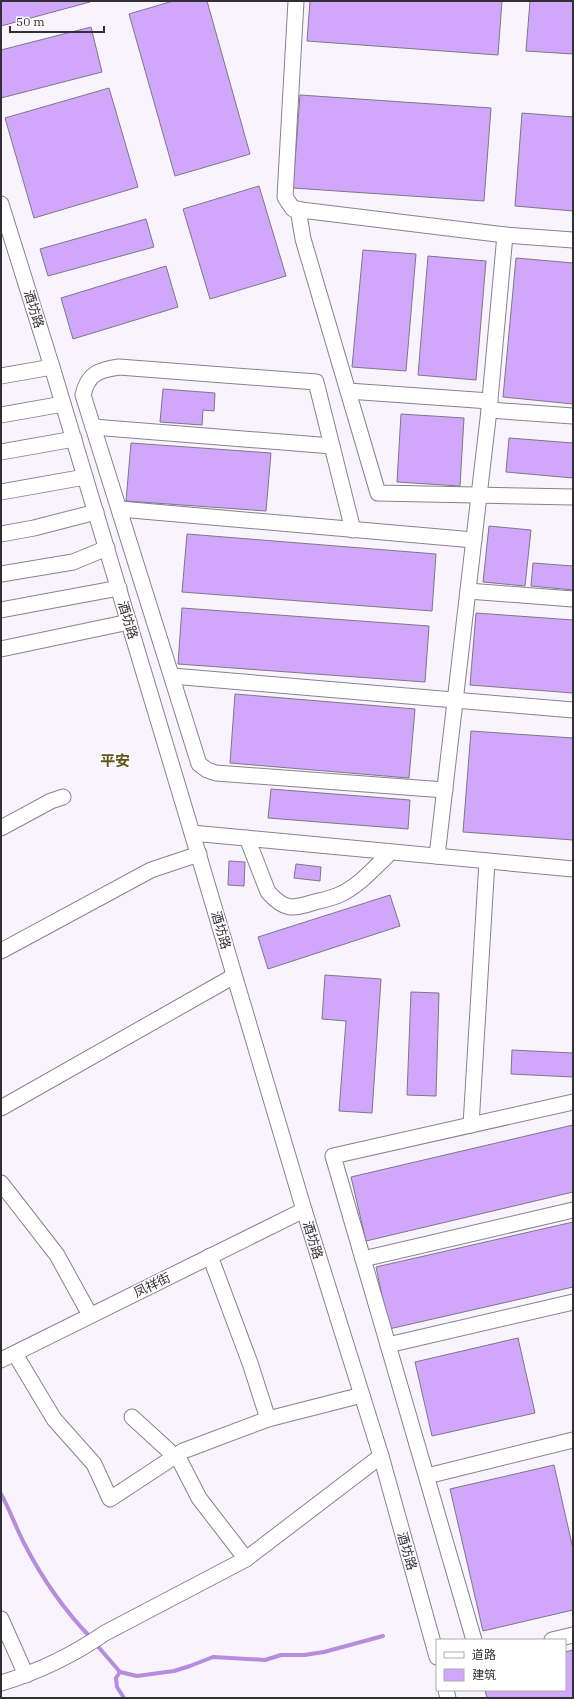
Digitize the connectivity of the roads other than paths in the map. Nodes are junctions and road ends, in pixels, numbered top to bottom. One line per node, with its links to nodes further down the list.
1 (296, 1): 3 (street)
2 (1, 204): 6 (street, 酒坊路)
3 (298, 209): 4 (street); 8 (street)
4 (505, 235): 5 (street); 10 (street)
5 (573, 240)
6 (52, 367): 7 (street); 9 (street, 酒坊路)
7 (1, 376)
8 (348, 391): 10 (street); 19 (street)
9 (63, 404): 11 (street); 14 (street, 酒坊路)
10 (490, 406): 12 (street); 19 (street)
11 (1, 415)
12 (573, 416)
13 (93, 427): 15 (street); 15 (street); 21 (street)
14 (74, 439): 16 (street); 17 (street, 酒坊路)
15 (332, 446): 23 (street)
16 (1, 452)
17 (85, 477): 18 (street); 22 (street, 酒坊路)
18 (1, 492)
19 (480, 494): 20 (street); 25 (street)
20 (573, 497)
21 (120, 509): 23 (street); 34 (street)
22 (96, 512): 24 (street); 26 (street, 酒坊路)
23 (353, 530): 25 (street)
24 (1, 534)
25 (474, 540): 29 (street)
26 (107, 548): 27 (street); 28 (street, 酒坊路)
27 (1, 574)
28 (119, 588): 31 (street); 32 (street, 酒坊路)
29 (468, 591): 30 (street); 35 (street)
30 (573, 600)
31 (1, 610)
32 (129, 622): 33 (street); 40 (street, 酒坊路)
33 (1, 649)
34 (172, 676): 35 (street); 37 (street)
35 (456, 700): 36 (street); 37 (street)
36 (573, 710)
37 (445, 790): 44 (street)
38 (63, 797): 39 (street)
39 (1, 828)
40 (192, 833): 41 (street); 43 (street, 酒坊路)
41 (247, 838): 42 (street); 42 (street)
42 (391, 852): 44 (street)
43 (199, 854): 47 (street); 48 (street, 酒坊路)
44 (437, 856): 45 (street)
45 (487, 861): 46 (street); 51 (street)
46 (573, 869)
47 (1, 951)
48 (234, 976): 50 (street); 53 (street, 酒坊路)
49 (573, 1102): 51 (street)
50 (1, 1108)
51 (471, 1125): 56 (street)
52 (1, 1183): 58 (street)
53 (304, 1210): 55 (street, 凤祥街); 62 (street, 酒坊路)
54 (573, 1210): 56 (street)
55 (210, 1256): 58 (street, 凤祥街); 64 (street)
56 (363, 1259): 59 (street)
57 (573, 1302): 59 (street)
58 (90, 1315): 60 (street, 凤祥街)
59 (388, 1345): 68 (street)
60 (15, 1354): 61 (street, 凤祥街); 67 (street)
61 (1, 1360)
62 (362, 1395): 64 (street); 66 (street, 酒坊路)
63 (132, 1417): 67 (street)
64 (268, 1419): 67 (street)
65 (573, 1440): 68 (street)
66 (381, 1456): 69 (street); 74 (street, 酒坊路)
67 (176, 1457): 69 (street)
68 (426, 1476): 72 (street)
69 (246, 1560): 75 (street)
70 (1, 1619): 75 (street)
71 (573, 1634): 73 (street)
72 (474, 1639)
73 (556, 1639)
74 (436, 1653)
75 (26, 1676): 76 (street)
76 (1, 1683)

